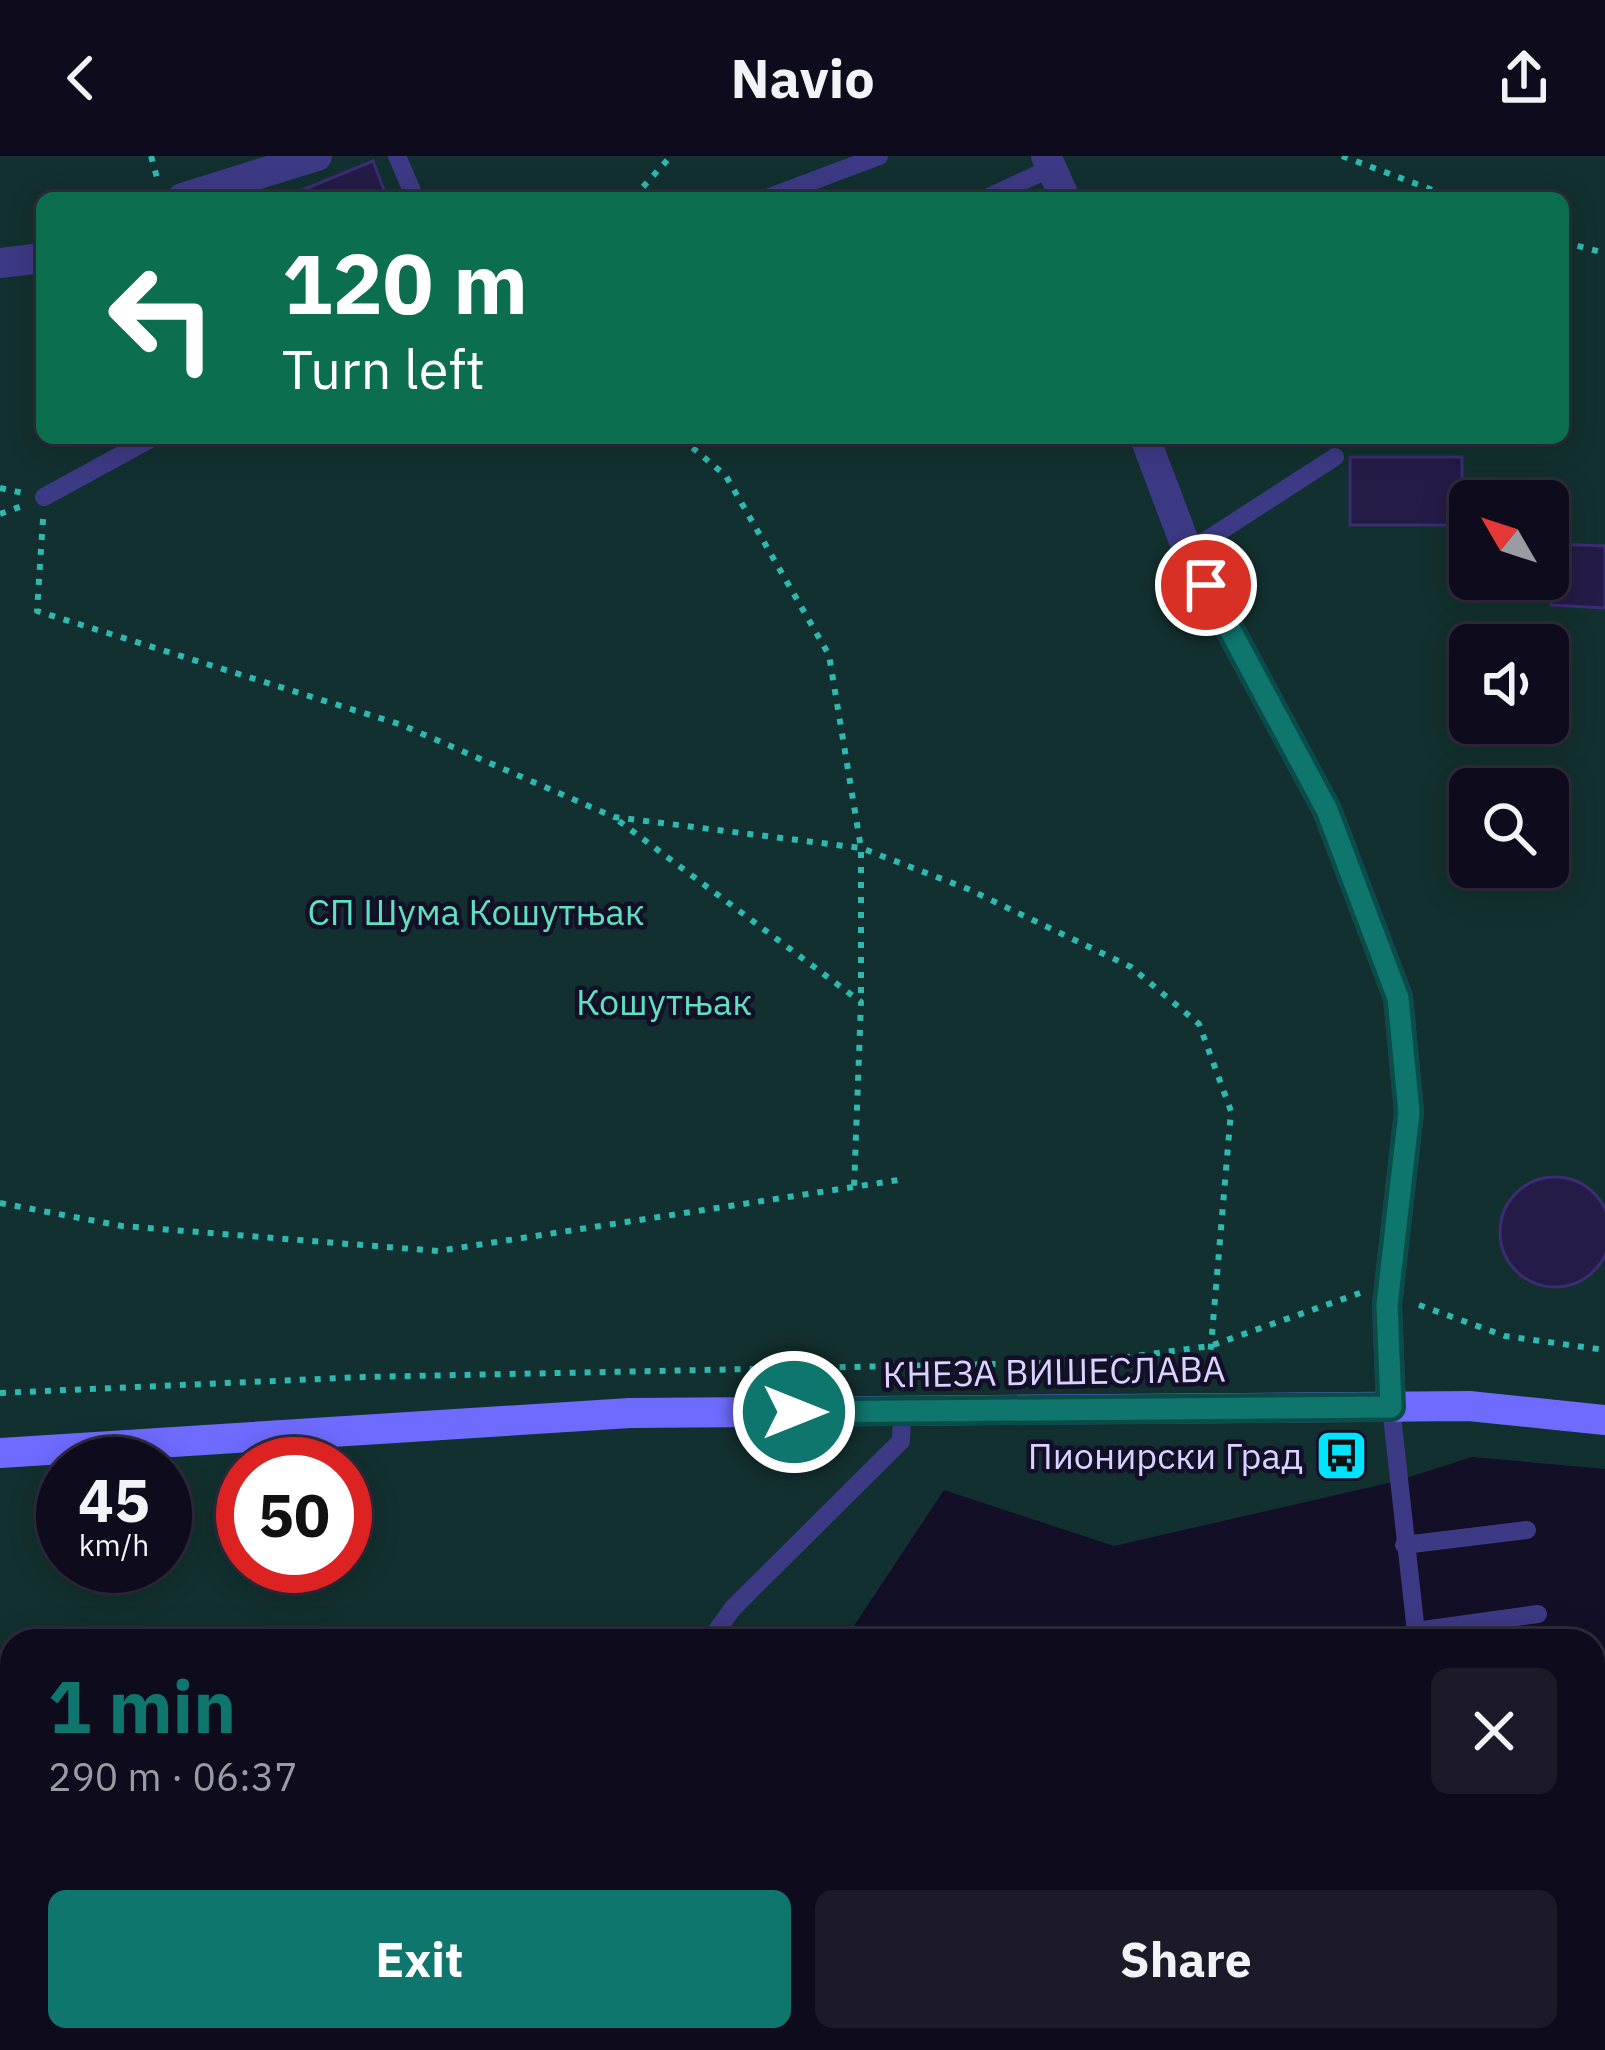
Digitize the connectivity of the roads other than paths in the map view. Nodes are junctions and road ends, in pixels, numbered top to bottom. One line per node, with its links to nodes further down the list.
1 (317, 156): 5 (street)
2 (397, 156): 6 (lane)
3 (879, 156): 7 (lane)
4 (1049, 162): 8 (lane); 9 (street)
5 (201, 192)
6 (412, 192)
7 (783, 192)
8 (998, 192)
9 (1062, 192)
10 (36, 259): 11 (street)
11 (0, 263)
12 (141, 444): 15 (lane)
13 (1146, 444): 16 (street)
14 (1335, 457): 16 (lane)
15 (44, 497)
16 (1188, 552): 17 (street)
17 (1391, 1407): 18 (main road, КНЕЗА ВИШЕСЛАВА); 19 (main road, КНЕЗА ВИШЕСЛАВА); 22 (lane)
18 (902, 1413): 20 (main road, КНЕЗА ВИШЕСЛАВА); 24 (lane)
19 (1605, 1420)
20 (0, 1453)
21 (1526, 1530): 22 (lane)
22 (1405, 1545): 25 (lane)
23 (1538, 1614): 26 (lane)
24 (718, 1629)
25 (1415, 1629)
26 (1455, 1629)

